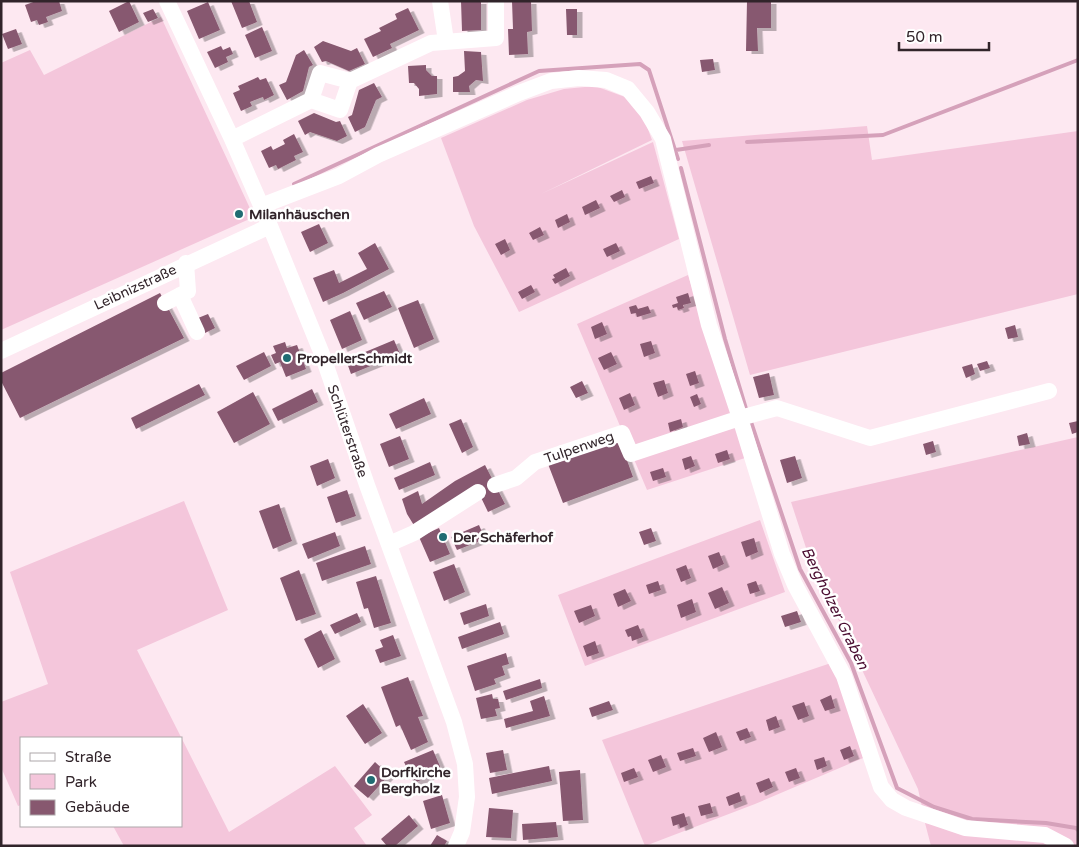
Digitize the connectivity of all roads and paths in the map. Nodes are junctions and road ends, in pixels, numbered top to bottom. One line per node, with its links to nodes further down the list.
1 (167, 1): 7 (street, Schlüterstraße)
2 (440, 1): 4 (street)
3 (496, 1): 4 (street)
4 (446, 41): 5 (street)
5 (350, 81): 6 (street); 6 (street)
6 (311, 100): 7 (street)
7 (232, 139): 8 (street, Schlüterstraße)
8 (261, 206): 9 (street, Schlüterstraße); 16 (street)
9 (270, 226): 10 (street, Leibnizstraße); 19 (street, Schlüterstraße)
10 (186, 264): 11 (street); 14 (street, Leibnizstraße)
11 (180, 295): 12 (street); 13 (street)
12 (165, 303)
13 (197, 332)
14 (1, 350)
15 (1049, 390): 16 (street)
16 (740, 418): 17 (street, Tulpenweg); 21 (street)
17 (495, 485)
18 (478, 492): 19 (street)
19 (389, 544): 20 (street, Schlüterstraße)
20 (456, 846)
21 (1066, 846)

